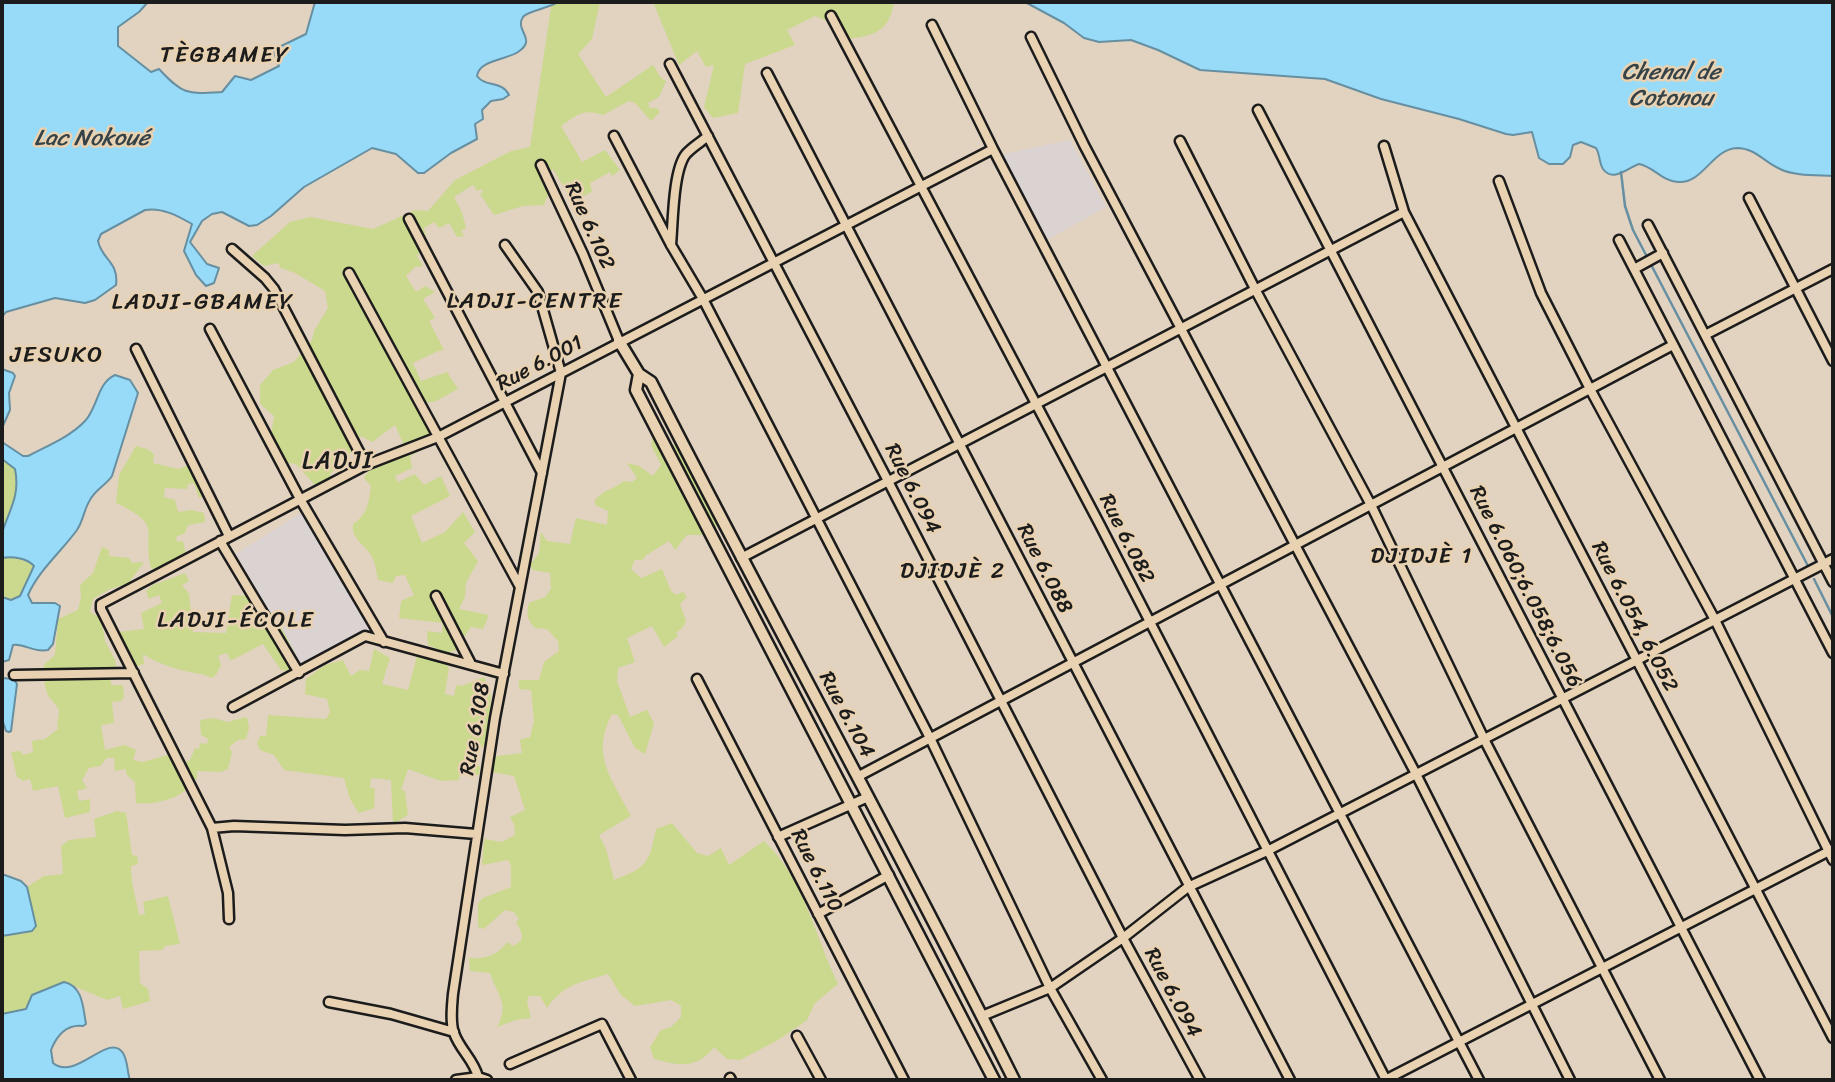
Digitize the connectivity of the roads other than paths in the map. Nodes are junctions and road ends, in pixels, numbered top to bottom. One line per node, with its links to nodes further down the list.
1 (831, 16): 14 (street, Rue 6.082)
2 (932, 24): 11 (street)
3 (1031, 37): 33 (street)
4 (670, 64): 8 (street, Rue 6.094)
5 (767, 73): 18 (street, Rue 6.088)
6 (1258, 110): 24 (street, Rue 6.060;6.058;6.056)
7 (614, 136): 22 (street)
8 (708, 136): 22 (street); 26 (street, Rue 6.094)
9 (1180, 141): 31 (street)
10 (1384, 146): 16 (street, Rue 6.054, 6.052)
11 (993, 149): 14 (street, Rue 6.001); 40 (street)
12 (541, 164): 36 (street, Rue 6.102)
13 (1499, 181): 43 (street)
14 (920, 187): 18 (street, Rue 6.001); 45 (street, Rue 6.082)
15 (1749, 198): 30 (street)
16 (1404, 212): 24 (street); 46 (street, Rue 6.054, 6.052)
17 (409, 219): 44 (street)
18 (846, 225): 26 (street, Rue 6.001); 48 (street, Rue 6.088)
19 (1648, 225): 25 (street)
20 (1619, 240): 27 (street)
21 (505, 245): 41 (street)
22 (671, 245): 32 (street)
23 (232, 249): 49 (street)
24 (1330, 250): 31 (street); 50 (street, Rue 6.060;6.058;6.056)
25 (1659, 255): 27 (street); 35 (street)
26 (773, 263): 32 (street, Rue 6.001); 52 (street, Rue 6.094)
27 (1633, 269): 37 (street)
28 (1833, 269): 30 (street)
29 (348, 273): 47 (street)
30 (1796, 288): 35 (street); 39 (street)
31 (1255, 289): 33 (street); 54 (street)
32 (703, 299): 36 (street, Rue 6.001); 55 (street)
33 (1181, 328): 40 (street); 58 (street)
34 (211, 329): 53 (street)
35 (1705, 335): 61 (street)
36 (619, 341): 41 (street, Rue 6.001); 42 (street, Rue 6.104)
37 (1673, 345): 43 (street); 62 (street)
38 (136, 349): 56 (street)
39 (1833, 361)
40 (1108, 366): 45 (street); 64 (street)
41 (561, 373): 44 (street, Rue 6.001); 51 (street, Rue 6.108)
42 (639, 374): 59 (street, Rue 6.104); 87 (street, Rue 6.104)
43 (1590, 389): 46 (street); 67 (street)
44 (506, 402): 47 (street, Rue 6.001); 51 (street)
45 (1035, 404): 48 (street); 68 (street, Rue 6.082)
46 (1516, 428): 50 (street); 71 (street, Rue 6.054, 6.052)
47 (438, 437): 49 (street, Rue 6.001); 65 (street)
48 (959, 443): 52 (street); 72 (street, Rue 6.088)
49 (366, 464): 53 (street, Rue 6.001)
50 (1443, 467): 54 (street); 79 (street, Rue 6.060;6.058;6.056)
51 (542, 472): 65 (street, Rue 6.108)
52 (888, 481): 55 (street); 80 (street, Rue 6.094)
53 (300, 499): 56 (street, Rue 6.001); 69 (street)
54 (1371, 505): 58 (street); 83 (street)
55 (815, 519): 59 (street); 82 (street)
56 (229, 536): 57 (street, Rue 6.001)
57 (220, 541): 74 (street, Rue 6.001); 75 (street)
58 (1294, 545): 64 (street); 84 (street)
59 (741, 558): 85 (street, Rue 6.104)
60 (1833, 559): 61 (street)
61 (1824, 564): 62 (street); 63 (street)
62 (1795, 579): 67 (street); 70 (street)
63 (1833, 582)
64 (1220, 585): 68 (street); 88 (street)
65 (520, 587): 76 (street, Rue 6.108)
66 (436, 596): 73 (street)
67 (1715, 620): 71 (street); 93 (street)
68 (1148, 623): 72 (street); 92 (street, Rue 6.082)
69 (384, 642): 73 (street); 75 (street)
70 (1833, 653)
71 (1637, 660): 79 (street); 96 (street, Rue 6.054, 6.052)
72 (1073, 662): 80 (street); 95 (street, Rue 6.088)
73 (471, 664): 76 (street)
74 (134, 673): 77 (street); 89 (street)
75 (299, 673): 81 (street)
76 (504, 674): 90 (street, Rue 6.108)
77 (15, 675)
78 (697, 678): 91 (street, Rue 6.110)
79 (1563, 699): 83 (street); 99 (street, Rue 6.060;6.058;6.056)
80 (1001, 701): 82 (street); 100 (street, Rue 6.094)
81 (233, 707)
82 (930, 738): 85 (street); 102 (street)
83 (1484, 739): 84 (street); 101 (street)
84 (1416, 774): 88 (street); 104 (street)
85 (857, 777): 86 (street, Rue 6.104)
86 (868, 797): 87 (street); 105 (street, Rue 6.104)
87 (850, 806): 91 (street); 94 (street, Rue 6.104)
88 (1340, 814): 92 (street); 109 (street)
89 (212, 828): 90 (street); 98 (street)
90 (476, 834): 106 (street, Rue 6.108)
91 (778, 837): 97 (street, Rue 6.110)
92 (1269, 850): 95 (street); 121 (street, Rue 6.082)
93 (1832, 853): 96 (street)
94 (889, 875): 97 (street); 116 (street, Rue 6.104)
95 (1188, 887): 100 (street); 120 (street, Rue 6.088)
96 (1756, 889): 99 (street); 108 (street, Rue 6.054, 6.052)
97 (818, 914): 115 (street, Rue 6.110)
98 (229, 919)
99 (1681, 928): 101 (street); 125 (street, Rue 6.060;6.058;6.056)
100 (1123, 937): 102 (street); 119 (street, Rue 6.094)
101 (1601, 969): 104 (street); 124 (street)
102 (1050, 988): 105 (street); 118 (street)
103 (329, 1002): 106 (street)
104 (1532, 1004): 109 (street); 123 (street)
105 (982, 1016): 117 (street, Rue 6.104)
106 (454, 1032): 111 (street)
107 (797, 1036): 114 (street)
108 (1833, 1038)
109 (1459, 1042): 121 (street); 122 (street)
110 (510, 1064): 113 (street)
111 (482, 1079): 112 (street)
112 (456, 1080)
113 (631, 1080)
114 (821, 1080)
115 (904, 1080)
116 (994, 1080)
117 (1014, 1080)
118 (1101, 1080)
119 (1200, 1080)
120 (1290, 1080)
121 (1386, 1080)
122 (1479, 1080)
123 (1570, 1080)
124 (1660, 1080)
125 (1760, 1080)

